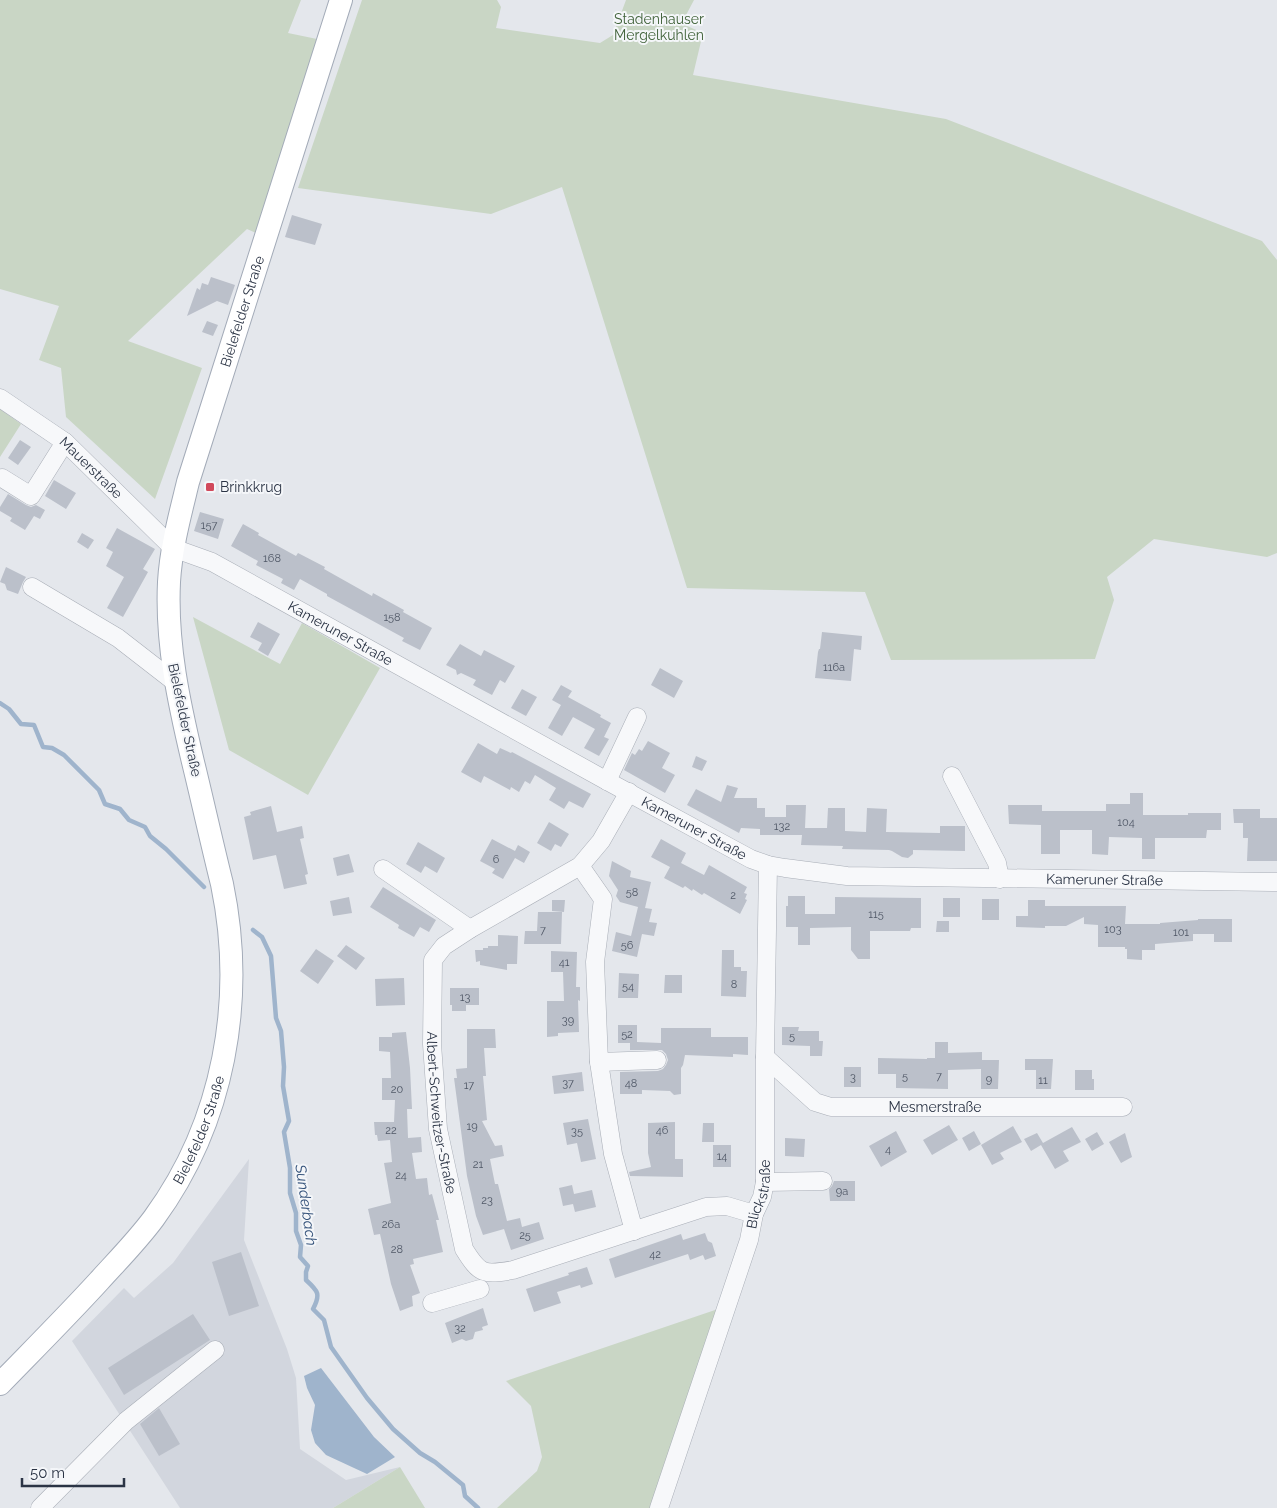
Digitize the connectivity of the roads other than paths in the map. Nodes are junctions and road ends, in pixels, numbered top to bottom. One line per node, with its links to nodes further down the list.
1 (341, 0): 5 (main road, Bielefelder Straße)
2 (0, 398): 3 (street, Mauerstraße)
3 (65, 442): 4 (street); 5 (street, Mauerstraße)
4 (2, 478)
5 (173, 548): 7 (main road, Bielefelder Straße); 10 (street, Kameruner Straße)
6 (32, 588): 7 (street)
7 (176, 683): 29 (main road, Bielefelder Straße)
8 (637, 716): 10 (street)
9 (952, 776): 15 (street)
10 (607, 781): 11 (street, Kameruner Straße)
11 (628, 792): 12 (street, Kameruner Straße); 13 (street, Albert-Schweitzer-Straße)
12 (768, 865): 15 (street, Kameruner Straße); 18 (street, Blickstraße)
13 (580, 866): 17 (street, Albert-Schweitzer-Straße); 20 (street)
14 (383, 869): 17 (street)
15 (1000, 879): 16 (street, Kameruner Straße)
16 (1277, 882)
17 (470, 929): 26 (street, Albert-Schweitzer-Straße)
18 (765, 1057): 21 (street, Mesmerstraße); 23 (street, Blickstraße)
19 (657, 1060): 20 (street)
20 (599, 1062): 25 (street)
21 (1123, 1107)
22 (824, 1181): 23 (street)
23 (765, 1182): 24 (street, Blickstraße)
24 (754, 1214): 25 (street); 31 (street, Blickstraße)
25 (634, 1231): 26 (street)
26 (481, 1271): 27 (street)
27 (432, 1303)
28 (215, 1350): 30 (street)
29 (0, 1384)
30 (40, 1508)
31 (660, 1508)

